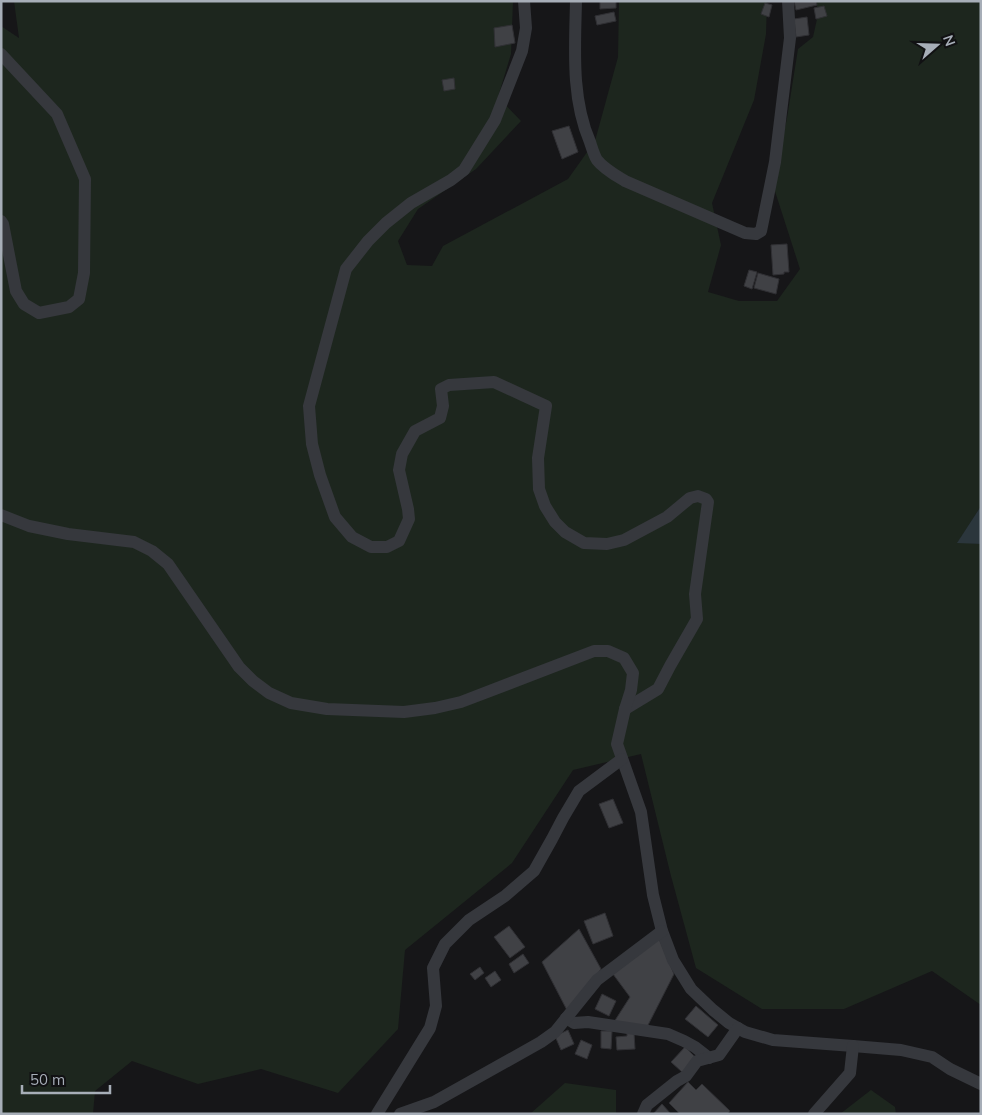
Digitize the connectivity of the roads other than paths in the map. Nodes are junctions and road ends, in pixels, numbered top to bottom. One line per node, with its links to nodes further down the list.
1 (524, 1): 7 (street)
2 (576, 1): 3 (street)
3 (788, 1)
4 (1, 54): 5 (street)
5 (1, 221)
6 (1, 515): 7 (street)
7 (625, 709): 8 (street)
8 (622, 759): 9 (street); 15 (street)
9 (662, 931): 10 (street); 11 (street)
10 (566, 1018): 13 (street); 16 (street)
11 (738, 1028): 12 (street); 13 (street)
12 (853, 1046): 14 (street); 18 (street)
13 (709, 1058): 17 (street)
14 (981, 1084)
15 (377, 1114)
16 (400, 1114)
17 (643, 1114)
18 (814, 1114)

